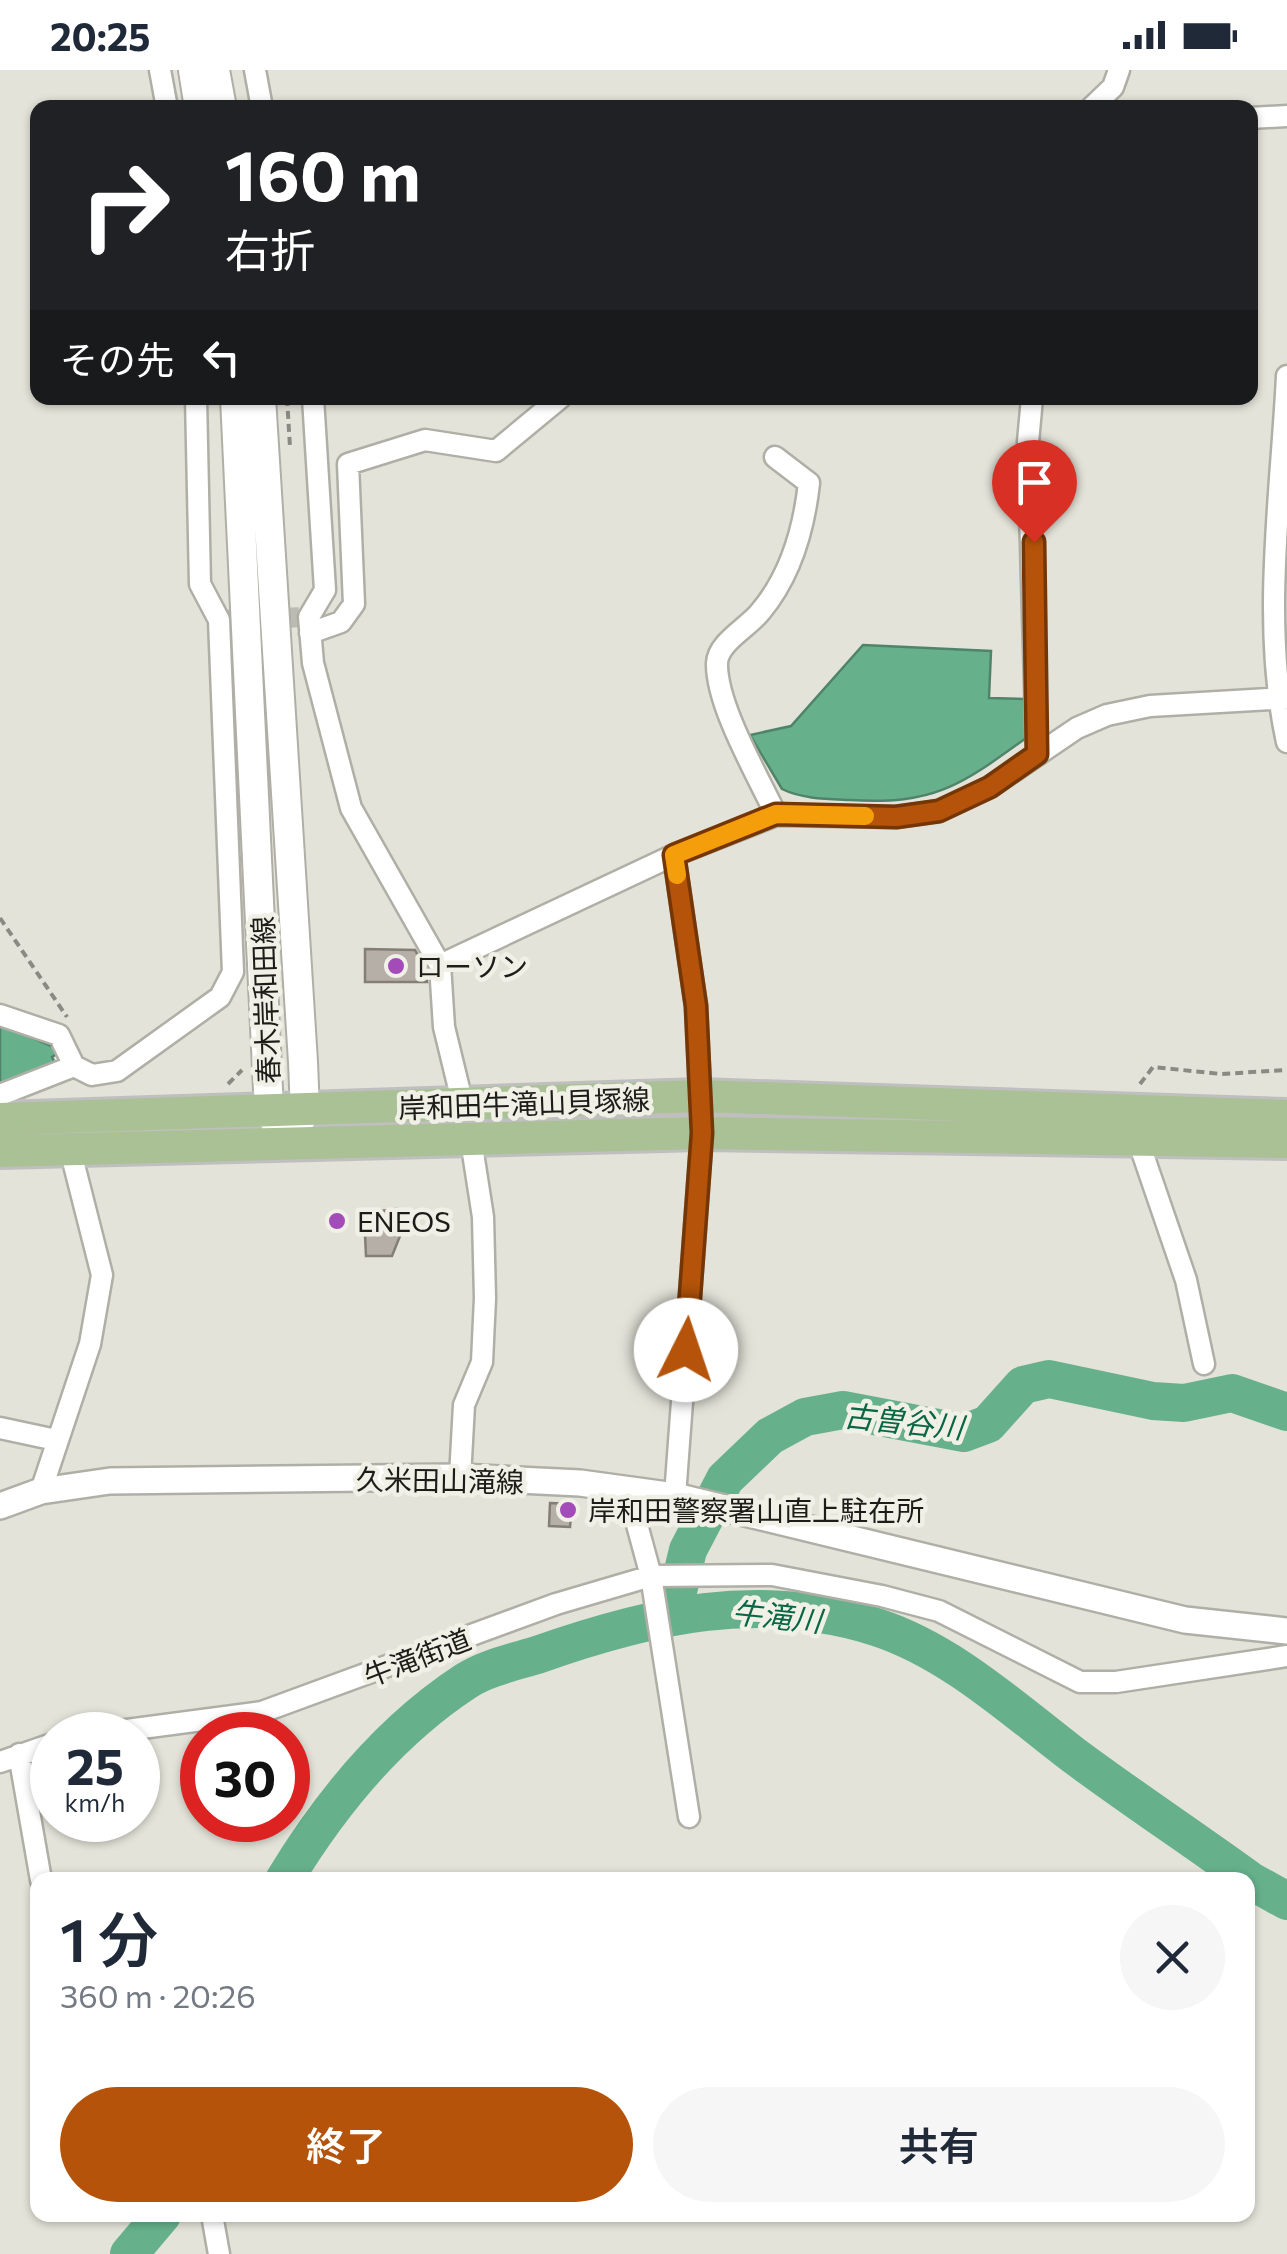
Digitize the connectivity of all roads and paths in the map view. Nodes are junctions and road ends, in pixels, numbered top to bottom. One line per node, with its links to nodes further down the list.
1 (160, 70): 6 (street)
2 (192, 70): 7 (main road)
3 (215, 70): 8 (main road)
4 (256, 70): 9 (street)
5 (1119, 70): 10 (street)
6 (166, 100)
7 (198, 100)
8 (221, 100)
9 (261, 100)
10 (1099, 100)
11 (1287, 116): 12 (street)
12 (1258, 118)
13 (1287, 376): 22 (street)
14 (196, 405): 33 (street)
15 (235, 405): 37 (main road, 春木岸和田線)
16 (261, 405): 38 (main road, 春木岸和田線)
17 (314, 405): 21 (street)
18 (552, 405): 21 (street)
19 (1031, 405): 24 (street)
20 (775, 458): 25 (street)
21 (310, 634): 28 (street)
22 (1282, 699): 23 (street); 24 (street)
23 (1287, 742)
24 (1037, 754): 25 (street)
25 (776, 814): 26 (street)
26 (674, 855): 28 (street); 35 (street)
27 (0, 918): 30 (path)
28 (440, 965): 36 (street)
29 (0, 1015): 31 (street)
30 (76, 1030)
31 (74, 1066): 33 (street); 34 (street)
32 (1287, 1070): 39 (path)
33 (106, 1075): 40 (street)
34 (0, 1094)
35 (700, 1096): 36 (main road, 岸和田牛滝山貝塚線); 39 (main road, 岸和田牛滝山貝塚線); 43 (street)
36 (463, 1105): 38 (main road, 岸和田牛滝山貝塚線)
37 (269, 1111): 38 (main road, 岸和田牛滝山貝塚線); 40 (main road, 岸和田牛滝山貝塚線); 47 (main road, 春木岸和田線)
38 (306, 1111): 47 (main road, 春木岸和田線)
39 (1118, 1111): 41 (main road, 岸和田牛滝山貝塚線)
40 (114, 1113): 42 (main road, 岸和田牛滝山貝塚線)
41 (1287, 1116)
42 (0, 1120)
43 (702, 1133): 44 (main road, 岸和田牛滝山貝塚線); 45 (main road, 岸和田牛滝山貝塚線); 56 (street)
44 (472, 1140): 47 (main road, 岸和田牛滝山貝塚線); 53 (street)
45 (1138, 1140): 46 (main road, 岸和田牛滝山貝塚線); 50 (street)
46 (1287, 1142)
47 (288, 1144): 48 (main road, 岸和田牛滝山貝塚線)
48 (70, 1148): 49 (main road, 岸和田牛滝山貝塚線); 52 (street)
49 (0, 1151)
50 (1204, 1364)
51 (0, 1428): 52 (street)
52 (56, 1440): 55 (street)
53 (460, 1477): 54 (street, 久米田山滝線); 55 (street, 久米田山滝線)
54 (627, 1488): 56 (street, 久米田山滝線); 58 (street)
55 (41, 1491): 57 (street, 久米田山滝線)
56 (685, 1498): 59 (street, 久米田山滝線)
57 (0, 1506)
58 (652, 1581): 61 (street, 牛滝街道); 62 (street, 牛滝街道); 64 (street)
59 (1276, 1631): 61 (street)
60 (1287, 1656): 61 (street, 牛滝街道)
61 (1261, 1659)
62 (160, 1727)
63 (9, 1758): 65 (street)
64 (689, 1817)
65 (39, 1872)
66 (213, 2222): 67 (street)
67 (219, 2254)

